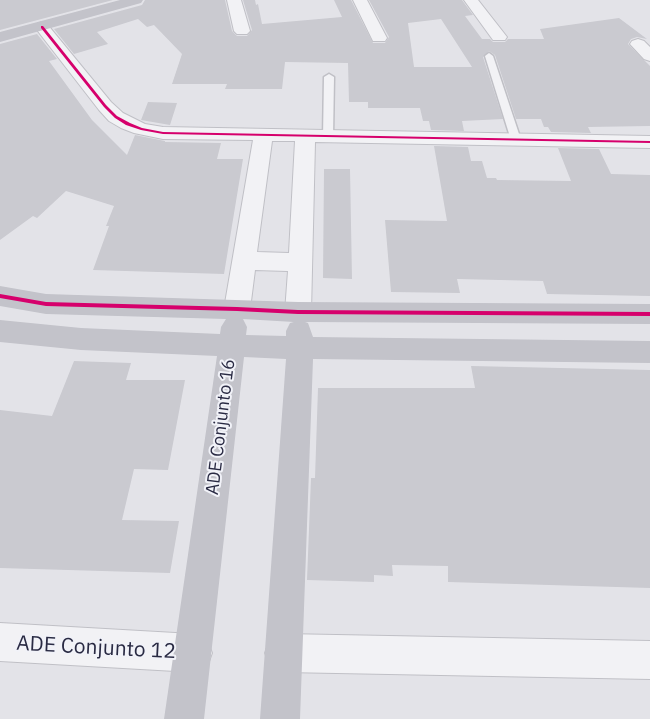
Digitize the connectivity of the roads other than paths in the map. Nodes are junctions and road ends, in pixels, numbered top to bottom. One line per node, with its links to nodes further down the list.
1 (136, 0): 5 (street)
2 (234, 0): 6 (street)
3 (360, 0): 9 (street)
4 (471, 0): 8 (street)
5 (42, 27): 7 (street); 15 (street)
6 (242, 31)
7 (0, 37)
8 (499, 37)
9 (379, 38)
10 (490, 56): 13 (lane)
11 (330, 77): 12 (lane)
12 (328, 137): 13 (street); 16 (street)
13 (516, 140): 14 (street)
14 (650, 142)
15 (262, 144): 16 (street); 17 (street, ADE Conjunto 16)
16 (304, 145): 18 (street)
17 (243, 261): 18 (street); 20 (street, ADE Conjunto 16)
18 (300, 262): 21 (street)
19 (0, 296): 20 (street)
20 (237, 309): 21 (street); 24 (street, ADE Conjunto 16)
21 (298, 312): 22 (street); 25 (street)
22 (650, 314)
23 (0, 331): 24 (street)
24 (231, 345): 25 (street); 28 (street, ADE Conjunto 16)
25 (300, 348): 26 (street); 29 (street)
26 (650, 352)
27 (0, 642): 28 (street, ADE Conjunto 12)
28 (192, 653): 31 (street, ADE Conjunto 16)
29 (284, 653): 30 (street); 32 (street)
30 (650, 660)
31 (184, 719)
32 (280, 719)

